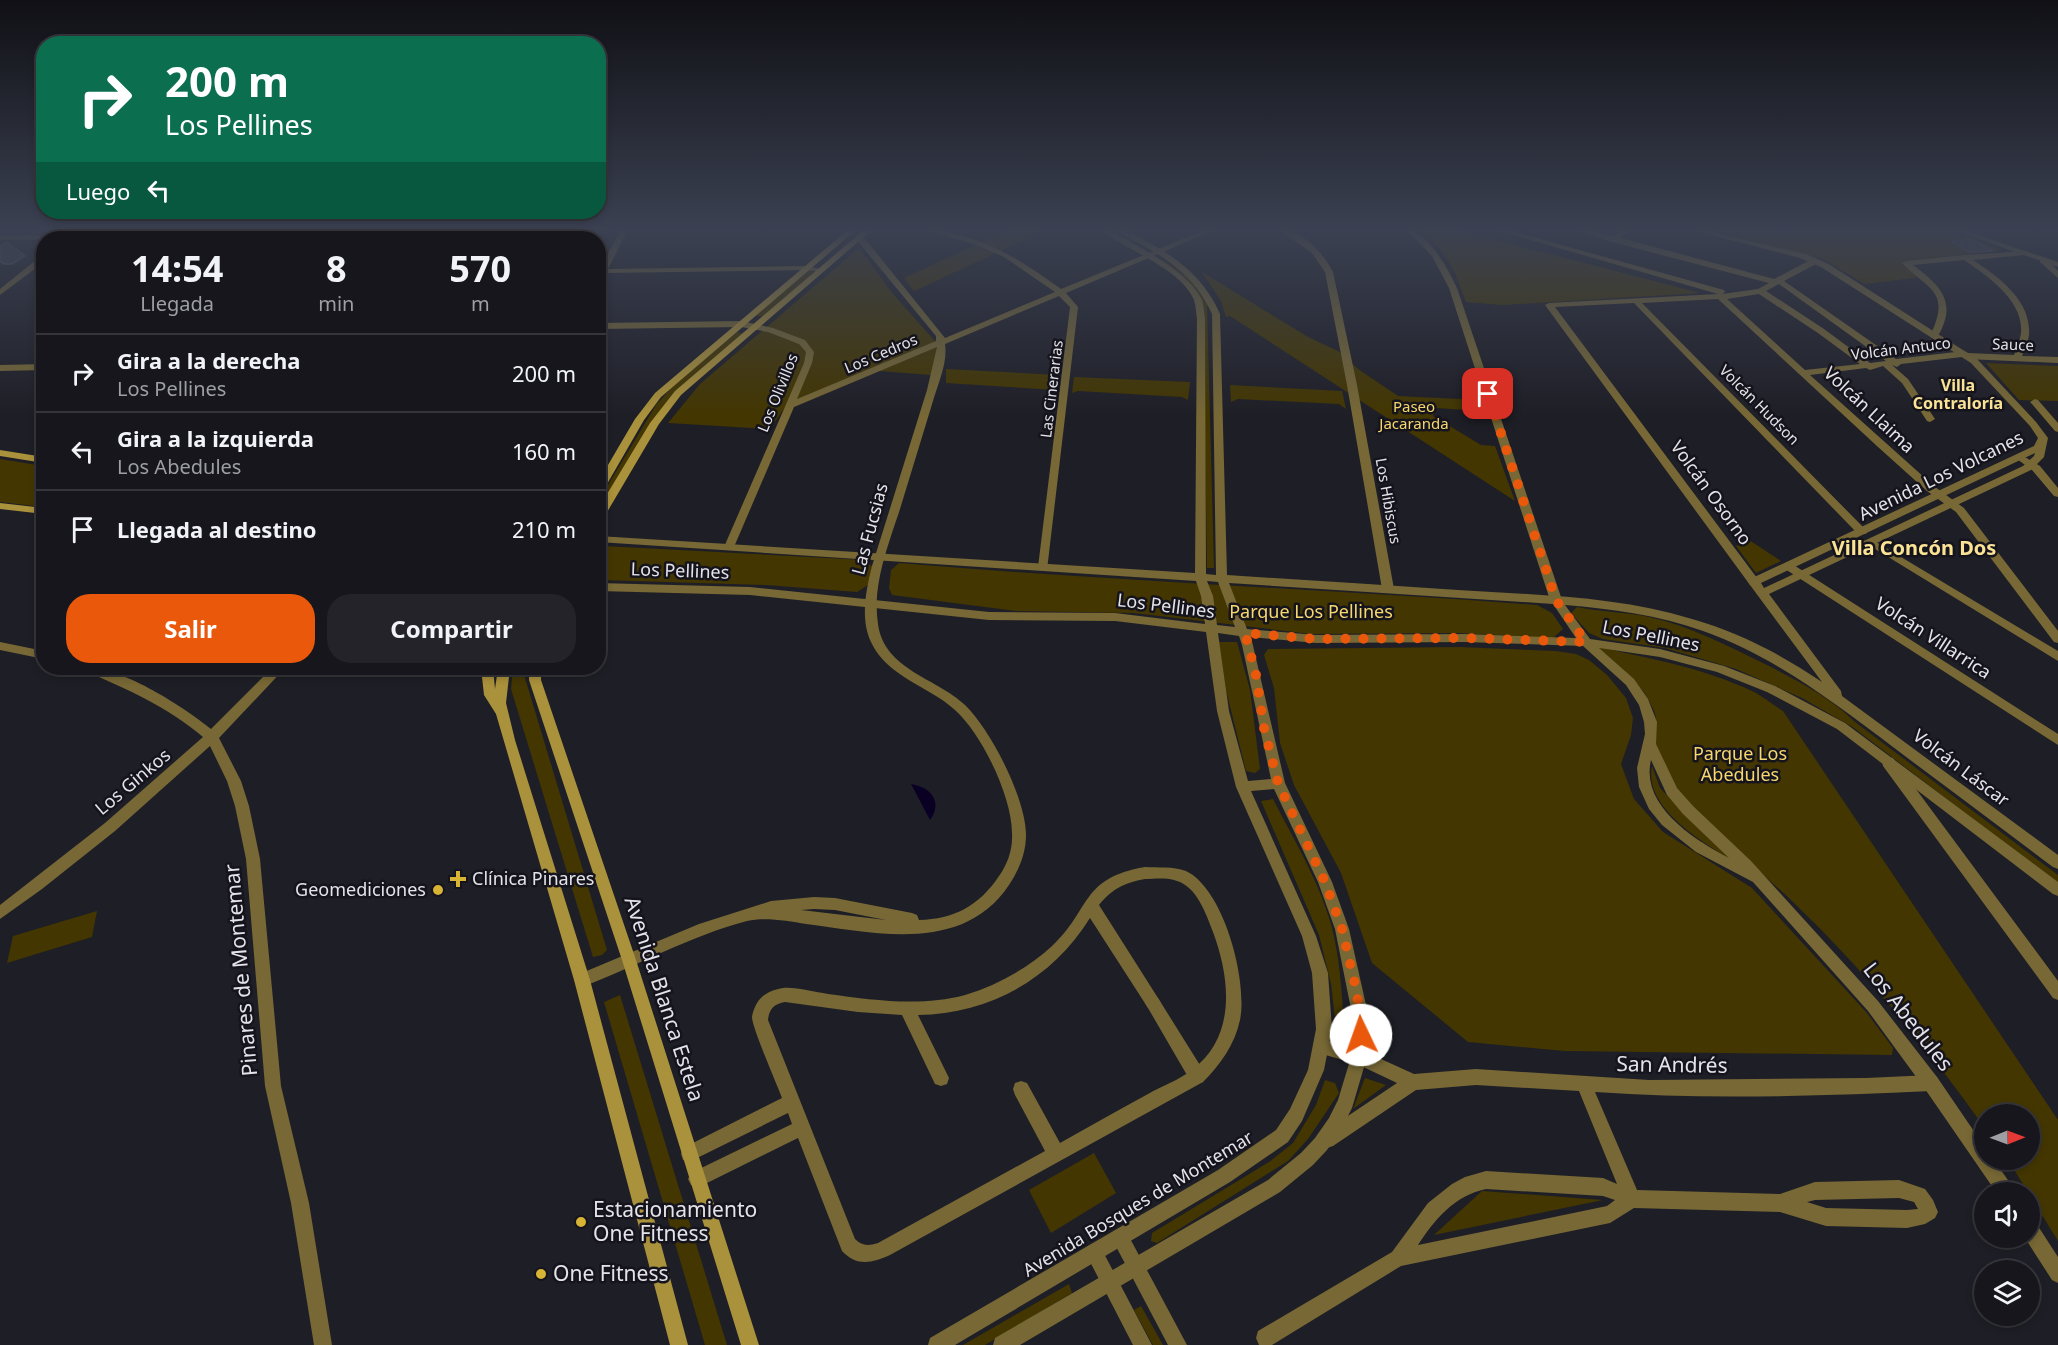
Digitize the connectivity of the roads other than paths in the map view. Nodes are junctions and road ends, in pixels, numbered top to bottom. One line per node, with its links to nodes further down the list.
1 (779, 292): 20 (main road)
2 (796, 292): 22 (main road)
3 (904, 292): 24 (street)
4 (1064, 292): 16 (street, Los Cedros)
5 (1192, 292): 58 (street, Avenida Bosques de Montemar)
6 (1207, 292): 59 (street, Avenida Bosques de Montemar)
7 (1333, 292): 62 (street, Los Hibiscus)
8 (1454, 292): 64 (street, Los Abedules)
9 (1719, 292): 18 (street)
10 (1756, 292): 18 (street)
11 (1761, 292): 31 (street)
12 (1792, 292): 28 (street)
13 (1864, 292): 23 (street, Avenida Los Volcanes)
14 (1937, 292): 23 (street)
15 (2006, 292): 26 (street)
16 (1061, 293): 24 (street, Los Cedros); 56 (street, Las Cinerarias)
17 (1719, 296): 18 (street); 19 (street); 33 (street, Volcán Llaima)
18 (1734, 296)
19 (1635, 300): 50 (street, Volcán Hudson); 60 (street, Volcán Osorno)
20 (741, 324): 21 (street, Los Olivillos); 22 (street, Los Olivillos); 43 (main road)
21 (606, 326)
22 (756, 327): 35 (street, Los Olivillos); 47 (main road)
23 (1934, 336): 25 (street, Avenida Los Volcanes)
24 (941, 343): 35 (street, Los Cedros); 54 (street, Las Fucsias)
25 (1965, 355): 26 (street, Sauce); 28 (street, Volcán Antuco); 38 (street, Avenida Los Volcanes)
26 (2017, 359): 27 (street, Sauce)
27 (2058, 360)
28 (1897, 364): 29 (street, Volcán Antuco)
29 (1886, 365): 31 (street, Volcán Antuco); 36 (street)
30 (36, 367): 32 (street)
31 (1870, 367): 33 (street, Volcán Antuco)
32 (0, 368)
33 (1805, 373): 45 (street, Volcán Llaima)
34 (2035, 402): 37 (street)
35 (791, 405): 53 (street, Los Olivillos)
36 (1930, 419)
37 (2058, 429)
38 (2043, 442): 40 (street, Avenida Los Volcanes); 42 (street, Avenida Los Volcanes)
39 (0, 453): 41 (main road)
40 (2020, 457): 42 (street); 45 (street, Avenida Los Volcanes)
41 (36, 459)
42 (2031, 464): 44 (street); 46 (street, Avenida Los Volcanes)
43 (606, 477)
44 (2058, 494)
45 (1940, 496): 46 (street, Volcán Llaima); 50 (street, Avenida Los Volcanes)
46 (1951, 504): 52 (street, Avenida Los Volcanes); 68 (street, Volcán Llaima)
47 (606, 506)
48 (0, 507): 49 (main road)
49 (36, 510)
50 (1862, 532): 55 (street, Avenida Los Volcanes)
51 (606, 539): 53 (street, Los Pellines)
52 (1871, 542): 57 (street, Avenida Los Volcanes); 72 (street)
53 (729, 547): 54 (street, Los Pellines)
54 (879, 557): 56 (street, Los Pellines); 65 (street, Las Fucsias)
55 (1789, 566): 57 (street, Volcán Villarrica); 60 (street, Avenida Los Volcanes)
56 (1043, 567): 58 (street, Los Pellines)
57 (1803, 574): 63 (street, Avenida Los Volcanes); 81 (street, Volcán Villarrica)
58 (1200, 577): 59 (street, Los Pellines); 66 (street, Avenida Bosques de Montemar)
59 (1222, 579): 62 (street, Los Pellines); 67 (street, Avenida Bosques de Montemar)
60 (1754, 582): 63 (street, Volcán Osorno)
61 (606, 587): 65 (street, Los Pellines)
62 (1388, 589): 64 (street, Los Pellines)
63 (1762, 593): 78 (street, Volcán Osorno)
64 (1556, 600): 69 (street, Los Abedules); 78 (street, Los Pellines)
65 (872, 603): 66 (street, Los Pellines); 91 (street, Las Fucsias)
66 (1211, 630): 67 (street, Los Pellines); 85 (street, Avenida Bosques de Montemar)
67 (1245, 633): 69 (street, Los Pellines); 84 (street, Avenida Bosques de Montemar)
68 (2058, 639)
69 (1586, 642): 82 (street, Los Abedules); 83 (street, Los Pellines)
70 (0, 646): 71 (street)
71 (36, 653)
72 (2058, 657)
73 (105, 675): 80 (street, Pinares de Montemar)
74 (272, 675): 80 (street, Los Ginkos)
75 (489, 675): 79 (main road)
76 (503, 675): 79 (main road)
77 (535, 675): 91 (main road, Avenida Blanca Estela)
78 (1843, 703): 86 (street, Volcán Láscar)
79 (502, 713): 92 (main road)
80 (212, 736): 90 (street, Los Ginkos); 121 (street, Pinares de Montemar)
81 (2058, 741)
82 (1650, 745): 87 (street, Los Abedules); 87 (street, Los Abedules)
83 (1883, 757): 88 (street); 93 (street)
84 (1278, 783): 85 (street); 96 (street, Avenida Bosques de Montemar)
85 (1243, 787): 95 (street, Avenida Bosques de Montemar)
86 (2058, 863)
87 (1761, 880): 100 (street, Los Abedules)
88 (2058, 890)
89 (1091, 906): 94 (street); 97 (street); 97 (street)
90 (0, 913)
91 (629, 960): 92 (street, Las Fucsias); 107 (main road, Avenida Blanca Estela)
92 (582, 980): 122 (main road)
93 (2058, 993)
94 (907, 1008): 98 (street); 103 (street)
95 (1321, 1047): 96 (street, San Andrés); 112 (street, Avenida Bosques de Montemar)
96 (1359, 1057): 99 (street, San Andrés); 105 (street, Avenida Bosques de Montemar)
97 (1197, 1076): 106 (street)
98 (941, 1078)
99 (1413, 1082): 101 (street, San Andrés); 105 (street, San Andrés)
100 (1931, 1083): 101 (street, San Andrés); 109 (street, Los Abedules)
101 (1584, 1085): 110 (street)
102 (1021, 1089): 106 (street)
103 (792, 1102): 104 (street); 107 (street)
104 (801, 1128): 106 (street); 108 (street)
105 (1321, 1144): 116 (street, Avenida Bosques de Montemar)
106 (1056, 1153)
107 (689, 1154): 108 (main road, Avenida Blanca Estela)
108 (697, 1179): 123 (main road, Avenida Blanca Estela)
109 (1999, 1182)
110 (1632, 1199): 111 (street); 115 (street); 115 (street)
111 (1780, 1203): 111 (street)
112 (1120, 1237): 114 (street, Avenida Bosques de Montemar); 116 (street)
113 (2040, 1245): 117 (street)
114 (1094, 1252): 118 (street); 124 (street, Avenida Bosques de Montemar)
115 (1398, 1258): 119 (street)
116 (1136, 1267): 118 (street, Avenida Bosques de Montemar); 126 (street)
117 (2058, 1274)
118 (1109, 1283): 120 (street, Avenida Bosques de Montemar); 125 (street)
119 (1265, 1338)
120 (1007, 1344)
121 (323, 1345)
122 (679, 1345)
123 (750, 1345)
124 (937, 1345)
125 (1143, 1345)
126 (1178, 1345)

